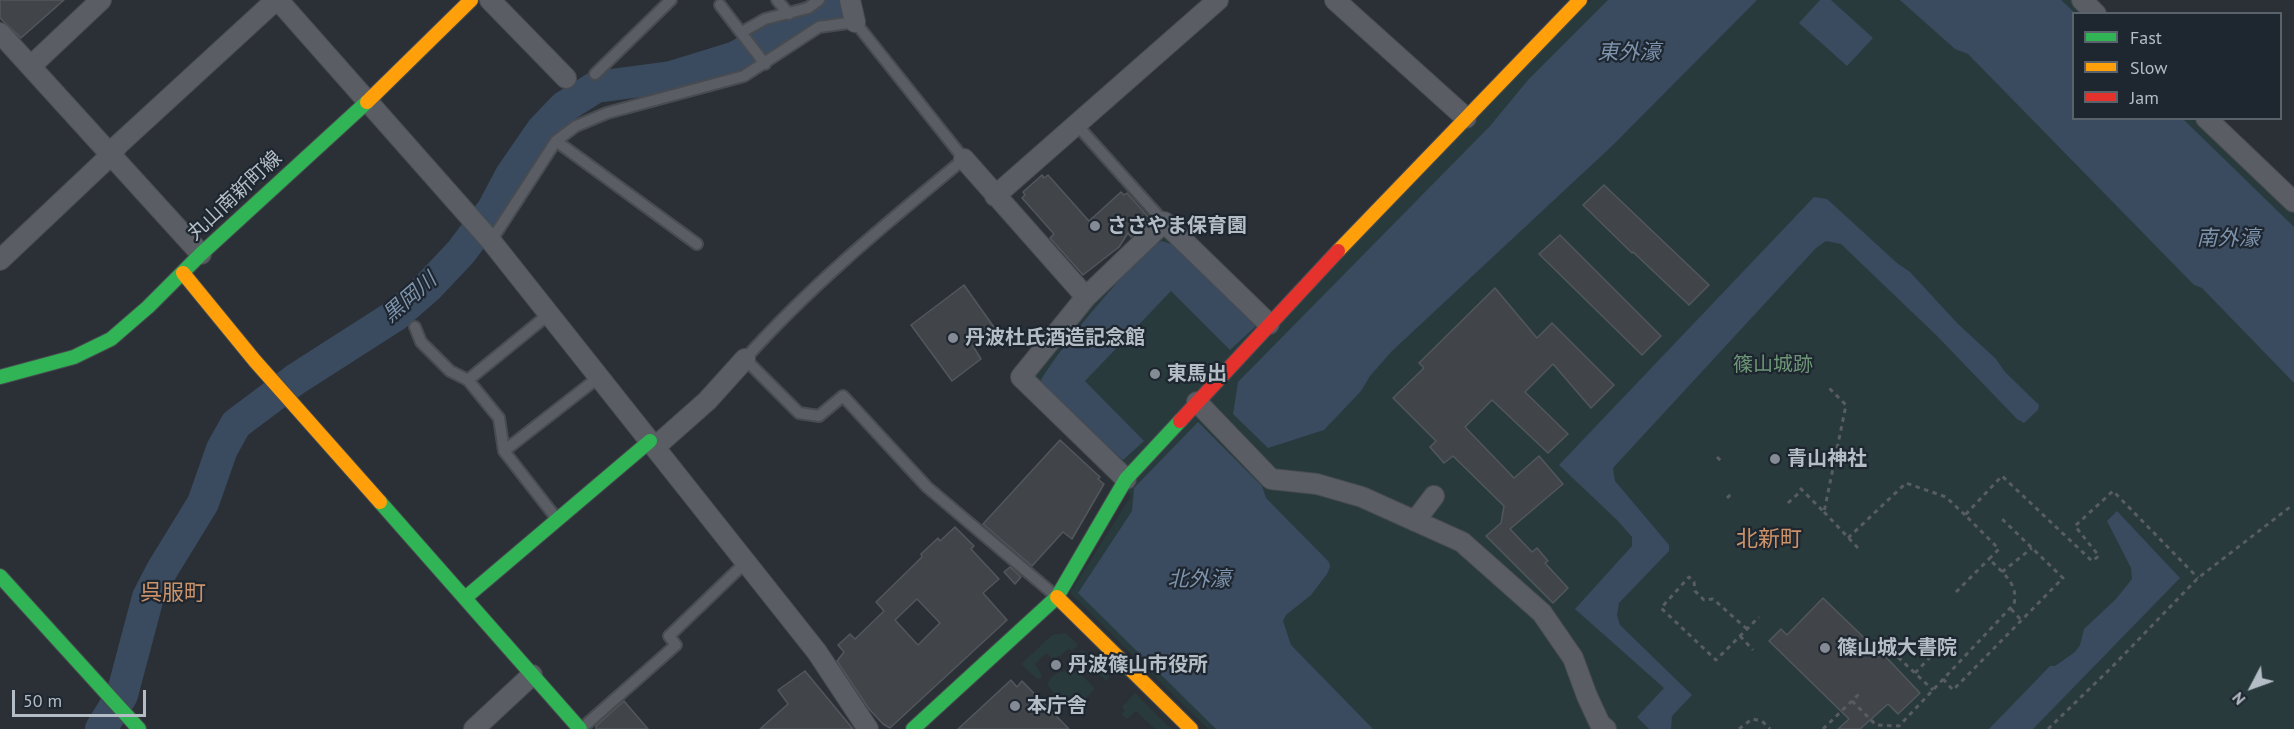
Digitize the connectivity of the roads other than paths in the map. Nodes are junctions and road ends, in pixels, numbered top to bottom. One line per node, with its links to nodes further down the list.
1 (100, 0): 19 (street)
2 (277, 0): 22 (street); 27 (street)
3 (471, 0): 22 (street, 丸山南新町線)
4 (490, 0): 21 (street)
5 (671, 0): 20 (lane)
6 (777, 0): 15 (lane)
7 (819, 0): 15 (lane)
8 (1335, 0): 23 (street)
9 (1580, 0): 23 (street)
10 (2082, 0): 14 (street)
11 (1213, 2): 25 (street)
12 (720, 5): 16 (lane)
13 (853, 10): 18 (lane); 28 (lane)
14 (2094, 12)
15 (789, 14): 16 (lane)
16 (742, 32): 18 (lane)
17 (0, 33): 19 (street)
18 (765, 64): 26 (lane)
19 (31, 66): 27 (street)
20 (595, 74)
21 (566, 78)
22 (368, 101): 32 (street); 34 (street, 丸山南新町線)
23 (1467, 118): 39 (street)
24 (2208, 120): 30 (street)
25 (1076, 124): 29 (street); 31 (lane)
26 (556, 141): 32 (lane); 33 (lane)
27 (110, 156): 34 (street); 35 (street)
28 (964, 159): 29 (street); 41 (lane)
29 (995, 196): 37 (street)
30 (2294, 202)
31 (1164, 222): 37 (street); 39 (street)
32 (491, 241): 38 (street)
33 (697, 244)
34 (201, 254): 36 (street, 丸山南新町線)
35 (0, 260)
36 (183, 273): 42 (street, 丸山南新町線); 55 (street)
37 (1086, 297): 48 (street)
38 (549, 314): 43 (street); 44 (lane)
39 (1269, 324): 45 (street)
40 (415, 327): 44 (lane)
41 (745, 359): 46 (street); 54 (lane)
42 (0, 377)
43 (599, 377): 46 (street); 47 (lane)
44 (468, 380): 47 (lane)
45 (1197, 402): 48 (street); 51 (street)
46 (653, 444): 50 (street); 52 (street)
47 (504, 451): 50 (lane)
48 (1126, 478): 54 (street)
49 (1434, 496): 51 (street)
50 (558, 520): 55 (street)
51 (1414, 520): 63 (street)
52 (746, 562): 59 (lane); 60 (street)
53 (0, 576): 57 (street)
54 (1057, 597): 61 (street); 62 (street)
55 (465, 598): 56 (street)
56 (532, 675): 58 (street); 59 (street)
57 (139, 729)
58 (474, 729)
59 (581, 729)
60 (868, 729)
61 (913, 729)
62 (1191, 729)
63 (1606, 729)

